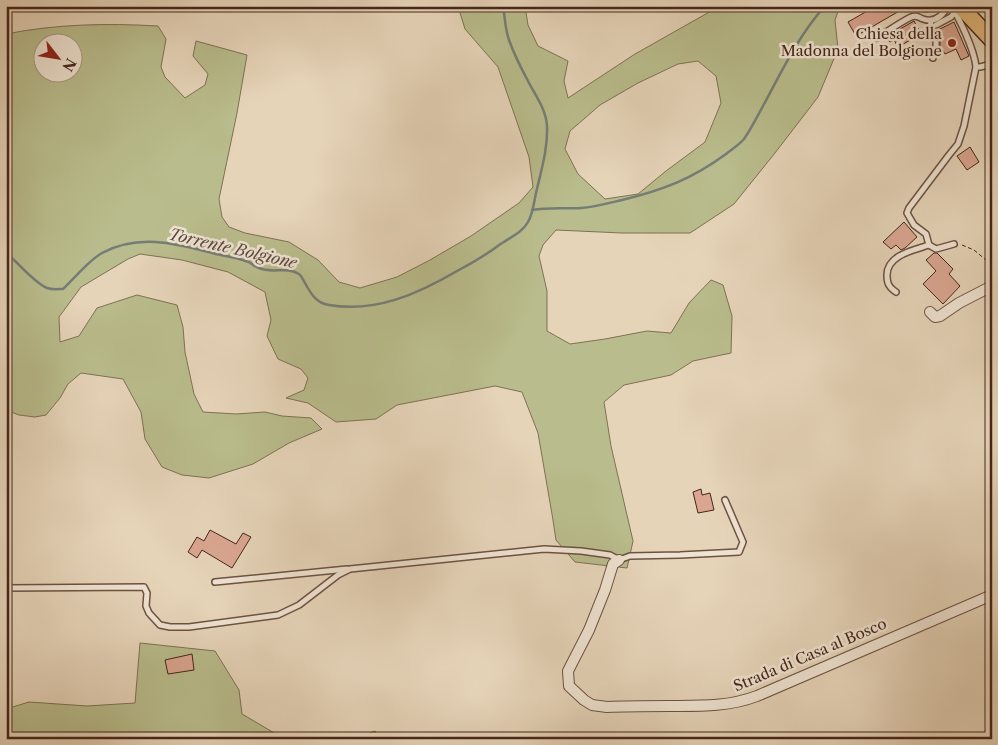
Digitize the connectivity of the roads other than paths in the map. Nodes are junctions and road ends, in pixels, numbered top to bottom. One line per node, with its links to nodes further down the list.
1 (917, 6): 2 (lane)
2 (943, 6)
3 (948, 6): 5 (lane)
4 (956, 8): 5 (lane); 7 (main road); 10 (lane)
5 (934, 23): 6 (lane); 8 (lane)
6 (877, 38)
7 (992, 40)
8 (933, 58)
9 (992, 64): 10 (lane)
10 (976, 67): 12 (lane)
11 (954, 244): 12 (lane)
12 (930, 245): 14 (lane)
13 (992, 286): 15 (street)
14 (896, 292)
15 (930, 312)
16 (725, 500): 17 (lane)
17 (619, 560): 18 (lane); 21 (street, Strada di Casa al Bosco)
18 (350, 569): 19 (lane); 20 (lane)
19 (215, 582)
20 (6, 588)
21 (992, 595)

